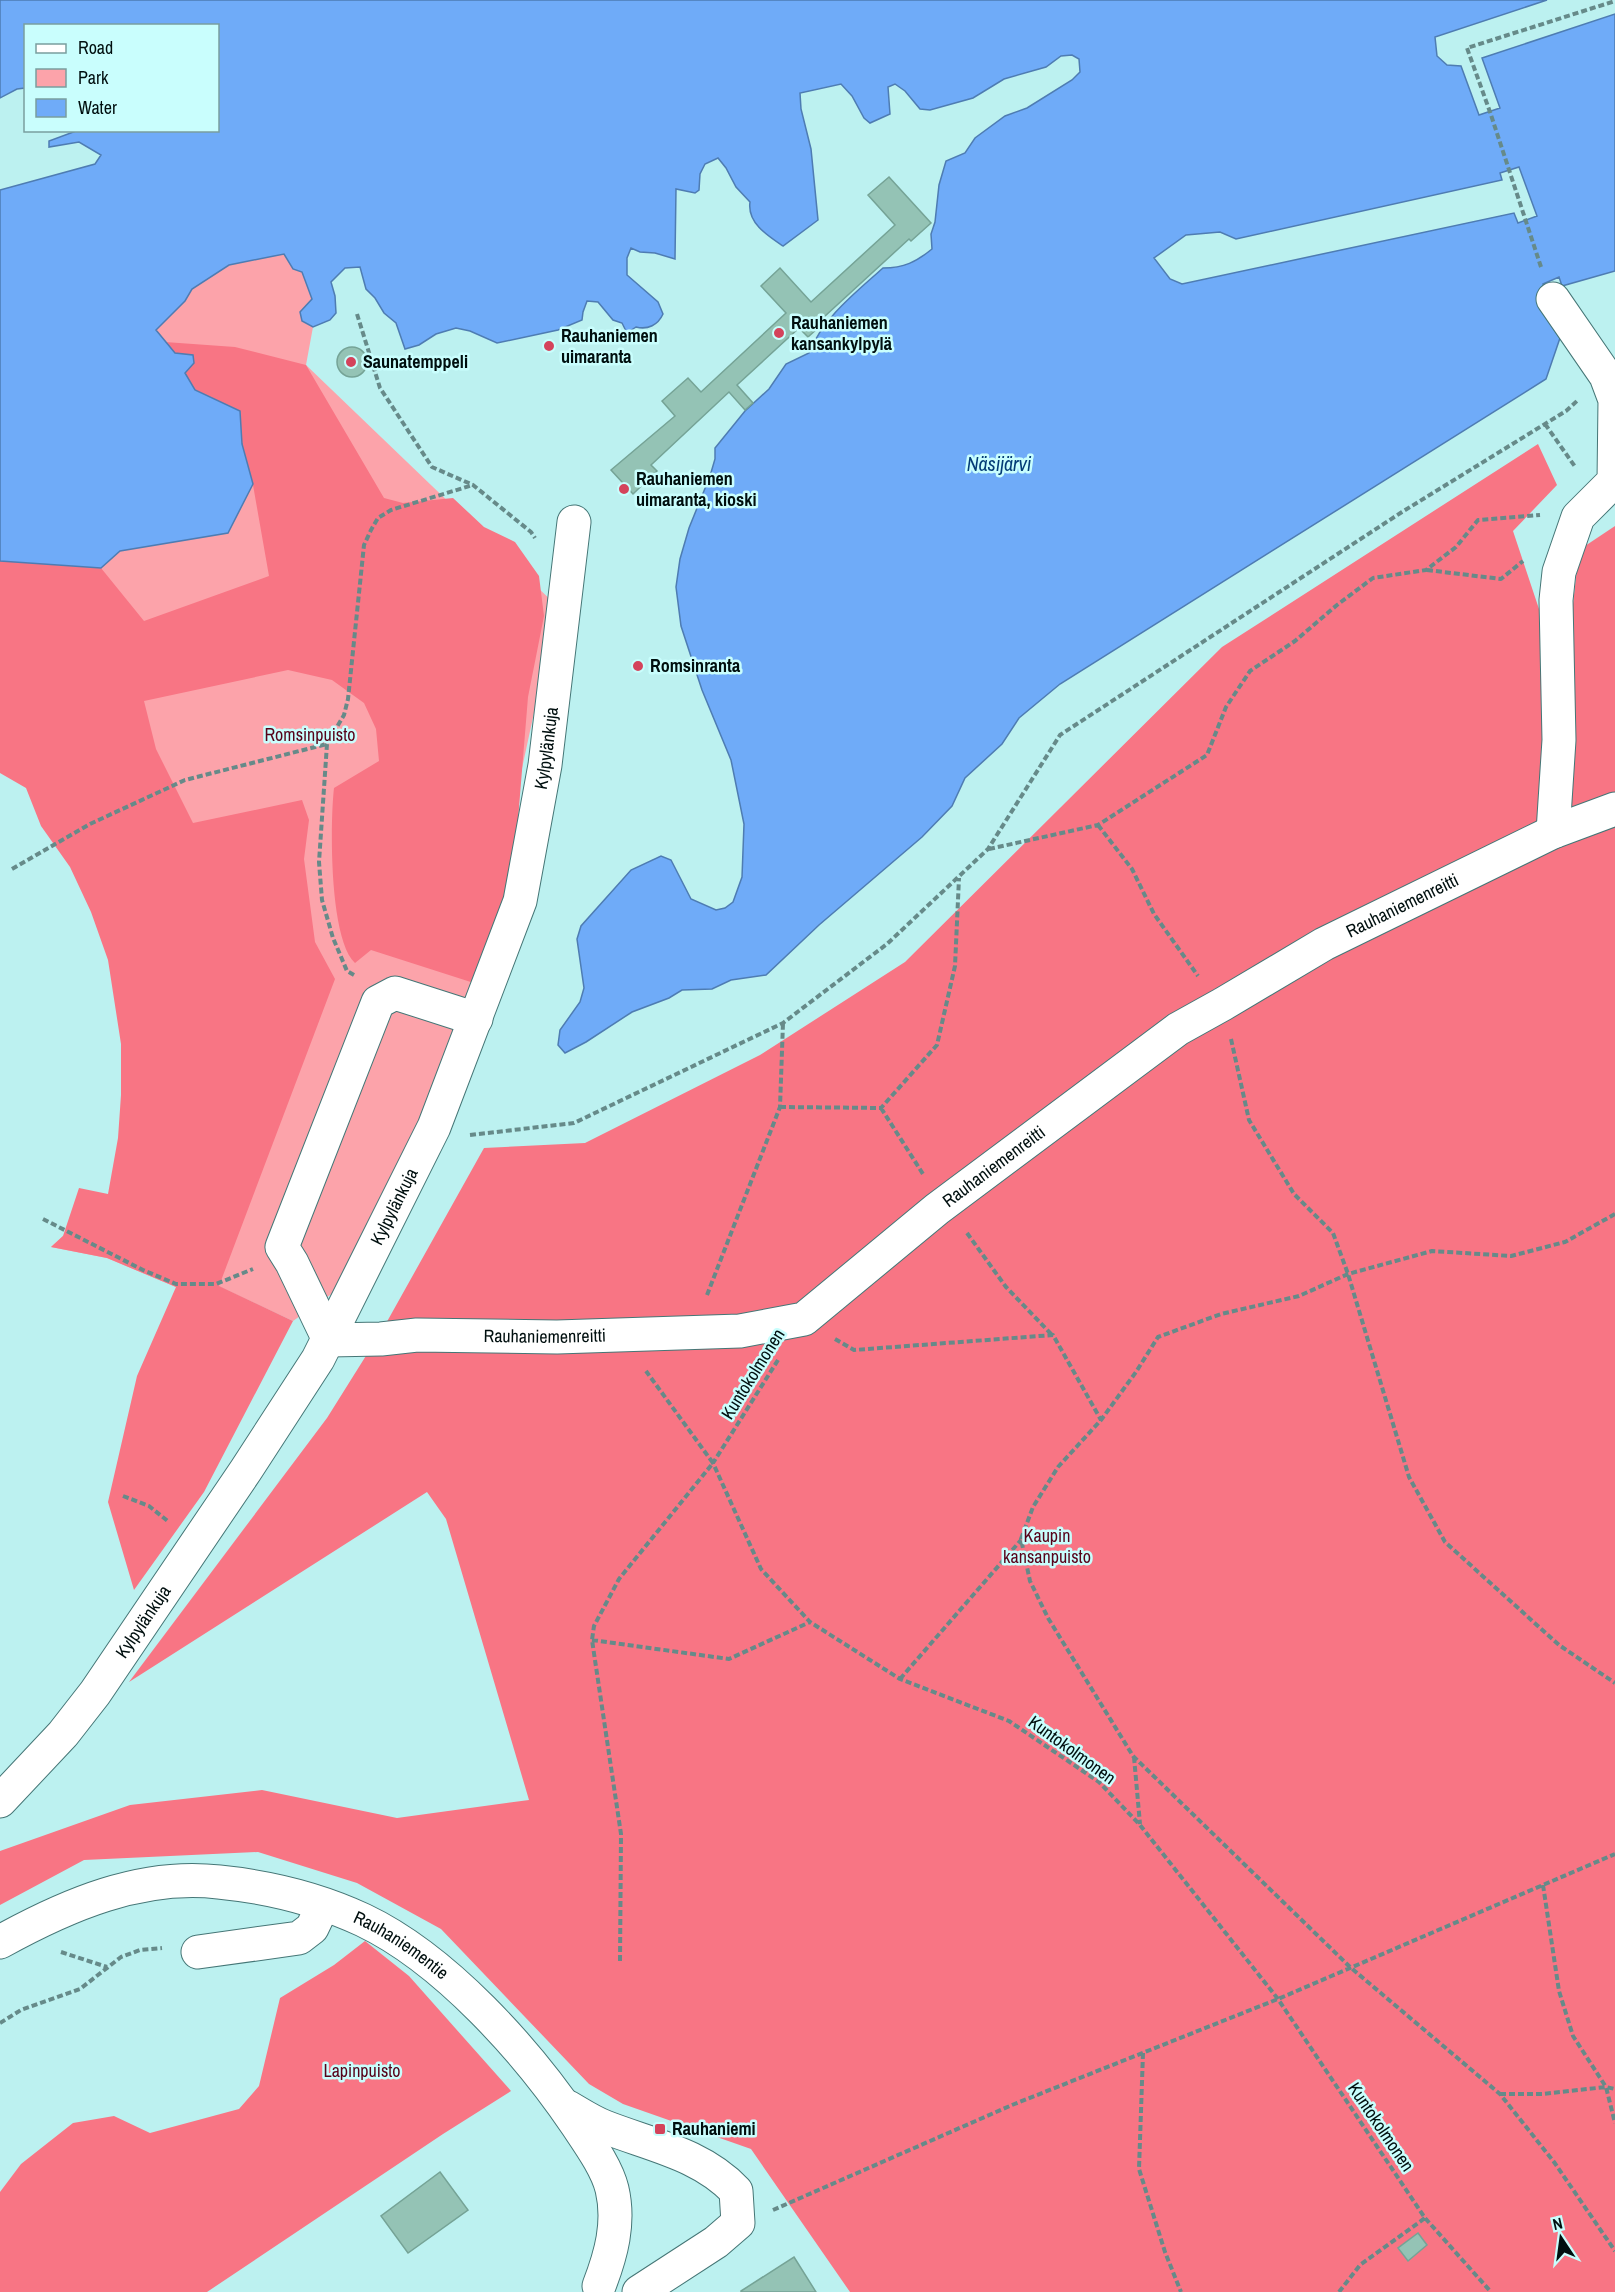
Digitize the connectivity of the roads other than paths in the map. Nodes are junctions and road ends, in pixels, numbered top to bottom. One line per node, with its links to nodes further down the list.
1 (1548, 285): 4 (street)
2 (574, 522): 5 (street, Kylpylänkuja)
3 (1615, 809): 4 (street, Rauhaniemenreitti)
4 (1553, 832): 6 (street, Rauhaniemenreitti)
5 (476, 1019): 6 (street, Kylpylänkuja); 6 (street)
6 (329, 1340): 7 (street, Kylpylänkuja)
7 (0, 1801)
8 (323, 1905): 9 (street, Rauhaniementie); 10 (street); 11 (street, Rauhaniementie)
9 (0, 1942)
10 (198, 1952)
11 (564, 2105): 12 (street, Rauhaniementie); 13 (street)
12 (597, 2290)
13 (639, 2292)

